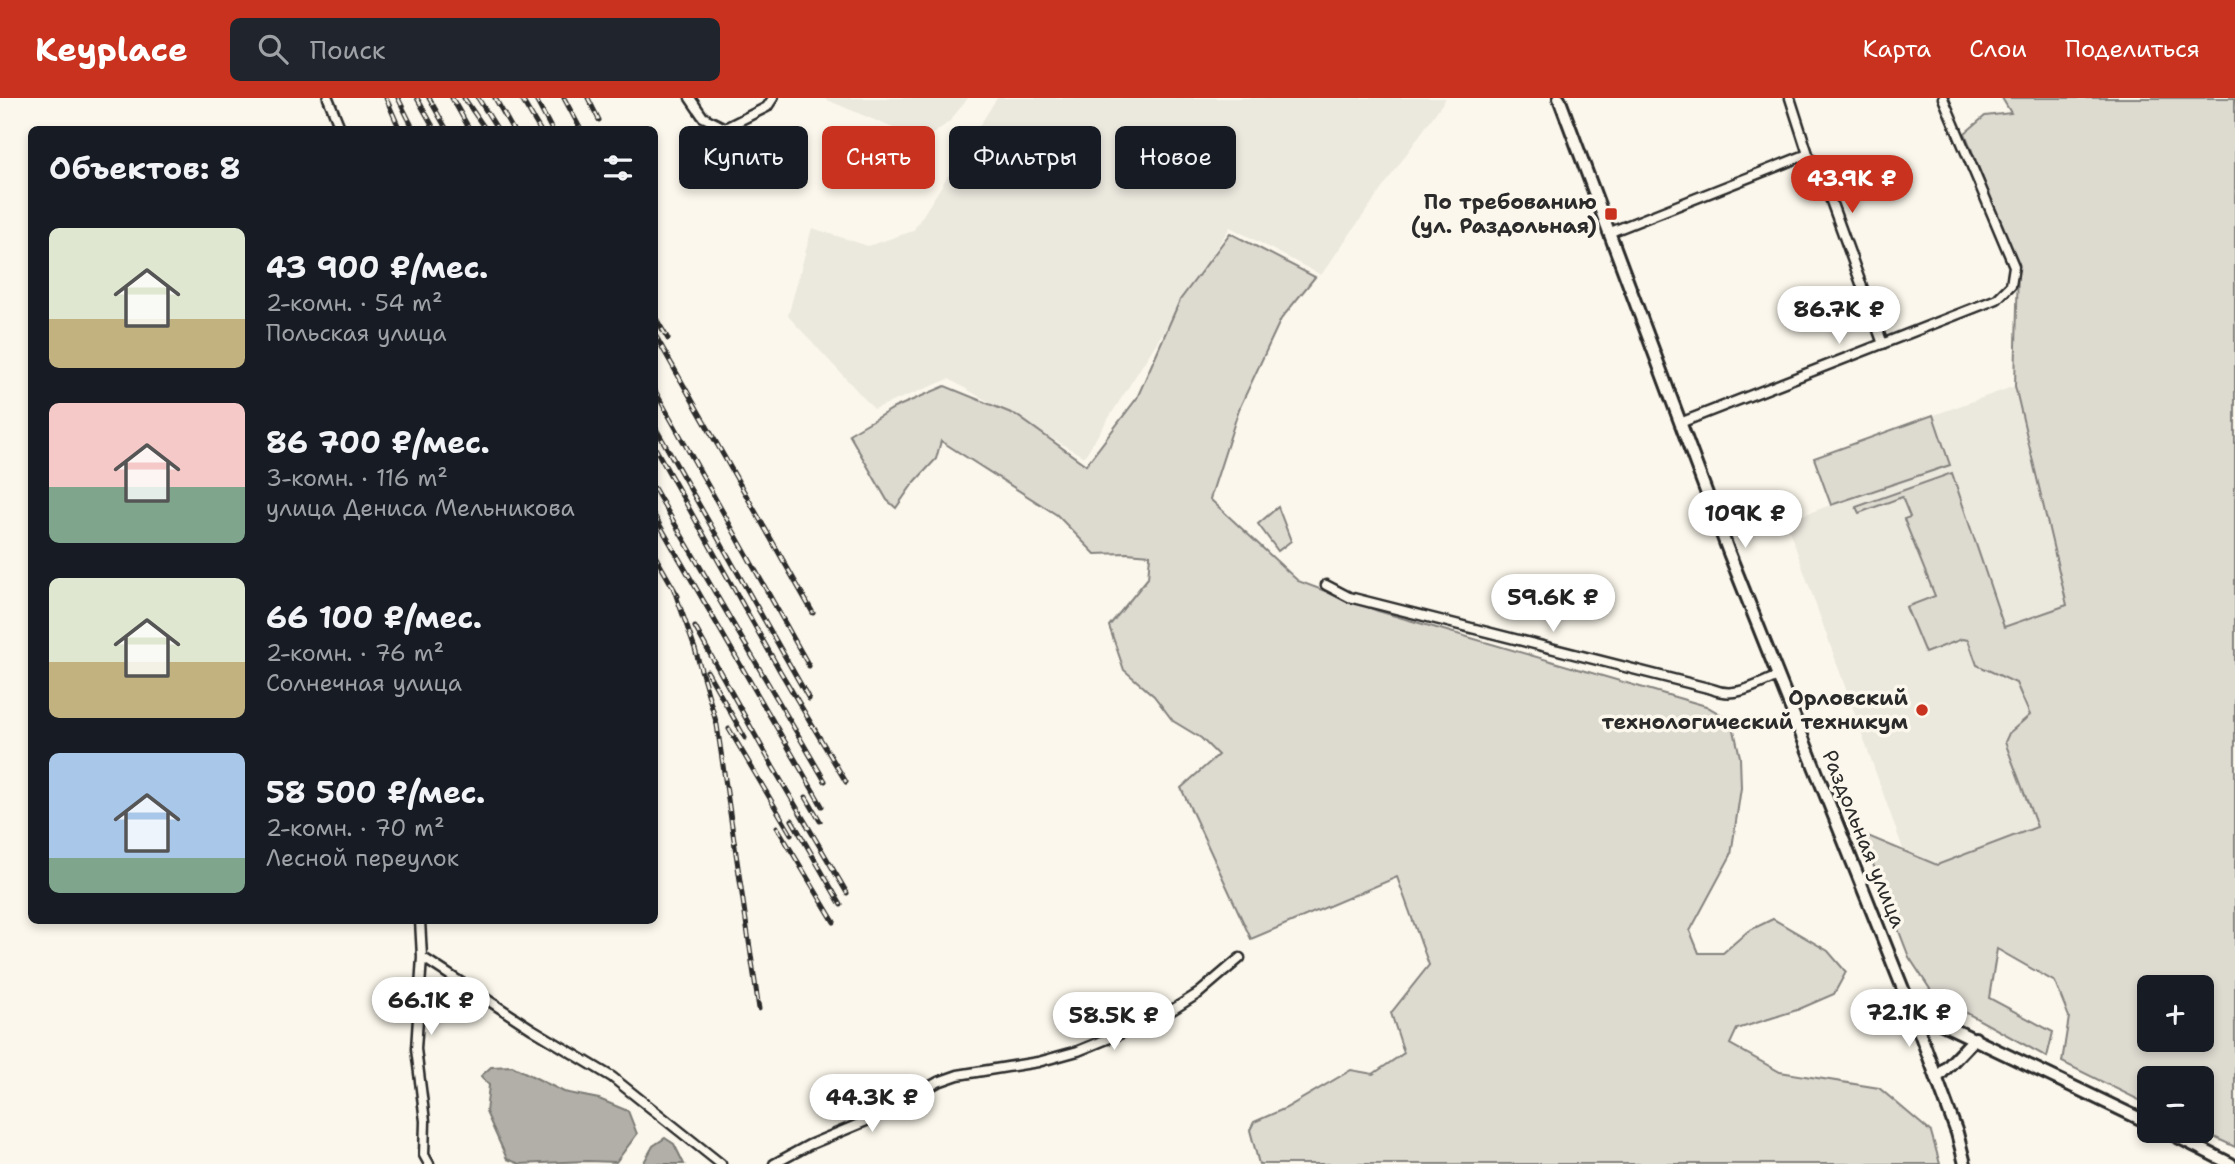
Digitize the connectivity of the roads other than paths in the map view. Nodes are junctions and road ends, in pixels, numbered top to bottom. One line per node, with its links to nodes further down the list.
1 (328, 98): 7 (street)
2 (690, 98): 3 (street)
3 (773, 98)
4 (1559, 98): 9 (main road, Раздольная улица)
5 (1790, 98): 8 (street)
6 (1943, 98): 10 (street)
7 (339, 126)
8 (1808, 154): 9 (street); 10 (street)
9 (1608, 233): 11 (main road, Раздольная улица)
10 (1883, 344): 11 (street)
11 (1680, 423): 13 (main road, Раздольная улица)
12 (1326, 585): 13 (street)
13 (1778, 676): 17 (main road, Раздольная улица)
14 (420, 924): 15 (street)
15 (422, 957): 22 (street); 23 (street)
16 (1240, 958): 24 (street)
17 (1911, 1009): 18 (main road); 19 (main road, Раздольная улица)
18 (1975, 1038): 19 (main road); 20 (main road)
19 (1937, 1078): 25 (main road, Раздольная улица)
20 (2137, 1117)
21 (2190, 1143): 26 (main road)
22 (429, 1164)
23 (721, 1164)
24 (774, 1164)
25 (1965, 1164)
26 (2231, 1164)

